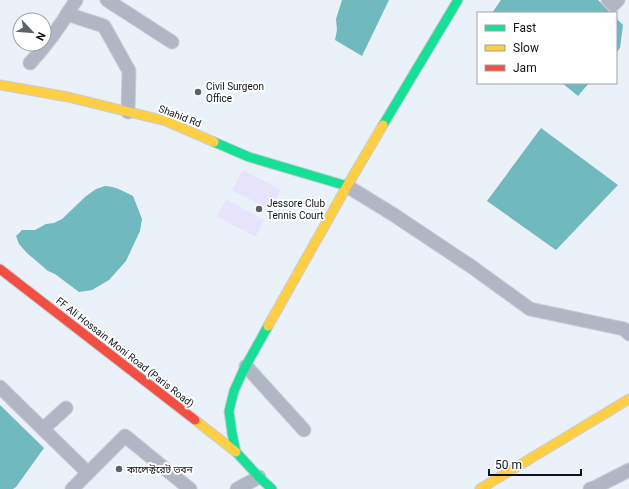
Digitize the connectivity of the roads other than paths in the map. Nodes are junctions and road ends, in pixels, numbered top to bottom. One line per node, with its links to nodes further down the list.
1 (76, 0): 6 (street)
2 (107, 0): 7 (street)
3 (458, 0): 11 (main road)
4 (608, 0): 5 (street)
5 (618, 0)
6 (67, 14): 8 (street); 10 (street)
7 (172, 42)
8 (30, 63)
9 (0, 85): 10 (main road, Shahid Rd)
10 (128, 112): 11 (main road, Shahid Rd)
11 (347, 186): 13 (street); 14 (main road)
12 (0, 269): 20 (main road, FF Ali Hossain Moni Road (Paris Road))
13 (629, 334)
14 (246, 366): 19 (street); 20 (main road)
15 (0, 387): 18 (street)
16 (629, 400): 28 (main road)
17 (66, 408): 18 (street)
18 (43, 429): 22 (street)
19 (304, 430)
20 (236, 452): 23 (main road, FF Ali Hossain Moni Road (Paris Road))
21 (629, 470): 29 (street)
22 (88, 473): 24 (street); 25 (street)
23 (259, 477): 26 (street); 27 (main road, FF Ali Hossain Moni Road (Paris Road))
24 (72, 489)
25 (190, 489)
26 (237, 489)
27 (272, 489)
28 (480, 489)
29 (590, 489)

